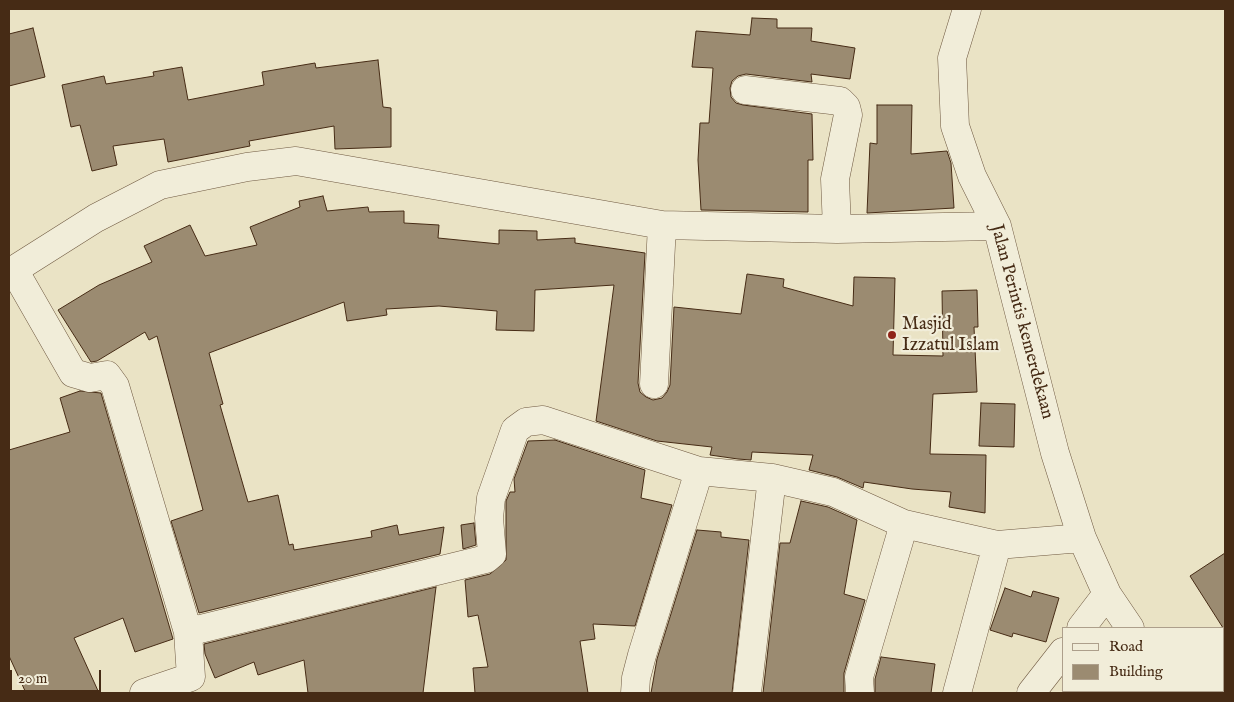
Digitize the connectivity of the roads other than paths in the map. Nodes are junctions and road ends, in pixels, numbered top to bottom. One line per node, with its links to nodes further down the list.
1 (967, 9): 4 (street, Jalan Perintis kemerdekaan)
2 (745, 90): 5 (street)
3 (662, 225): 5 (street); 6 (street); 7 (street)
4 (997, 226): 5 (street); 11 (street, Jalan Perintis kemerdekaan)
5 (837, 229)
6 (11, 271): 16 (street)
7 (654, 384)
8 (699, 471): 9 (street); 16 (street); 20 (street)
9 (772, 478): 10 (street); 21 (street)
10 (904, 524): 12 (street); 22 (street)
11 (1082, 538): 12 (street); 13 (street, Jalan Perintis kemerdekaan)
12 (997, 545): 23 (street)
13 (1107, 594): 14 (street); 15 (street, Jalan Perintis kemerdekaan)
14 (1082, 627)
15 (1129, 627)
16 (188, 632): 18 (street)
17 (1062, 653): 24 (street)
18 (193, 685): 19 (street)
19 (144, 693)
20 (635, 693)
21 (747, 693)
22 (860, 693)
23 (957, 693)
24 (1032, 693)

